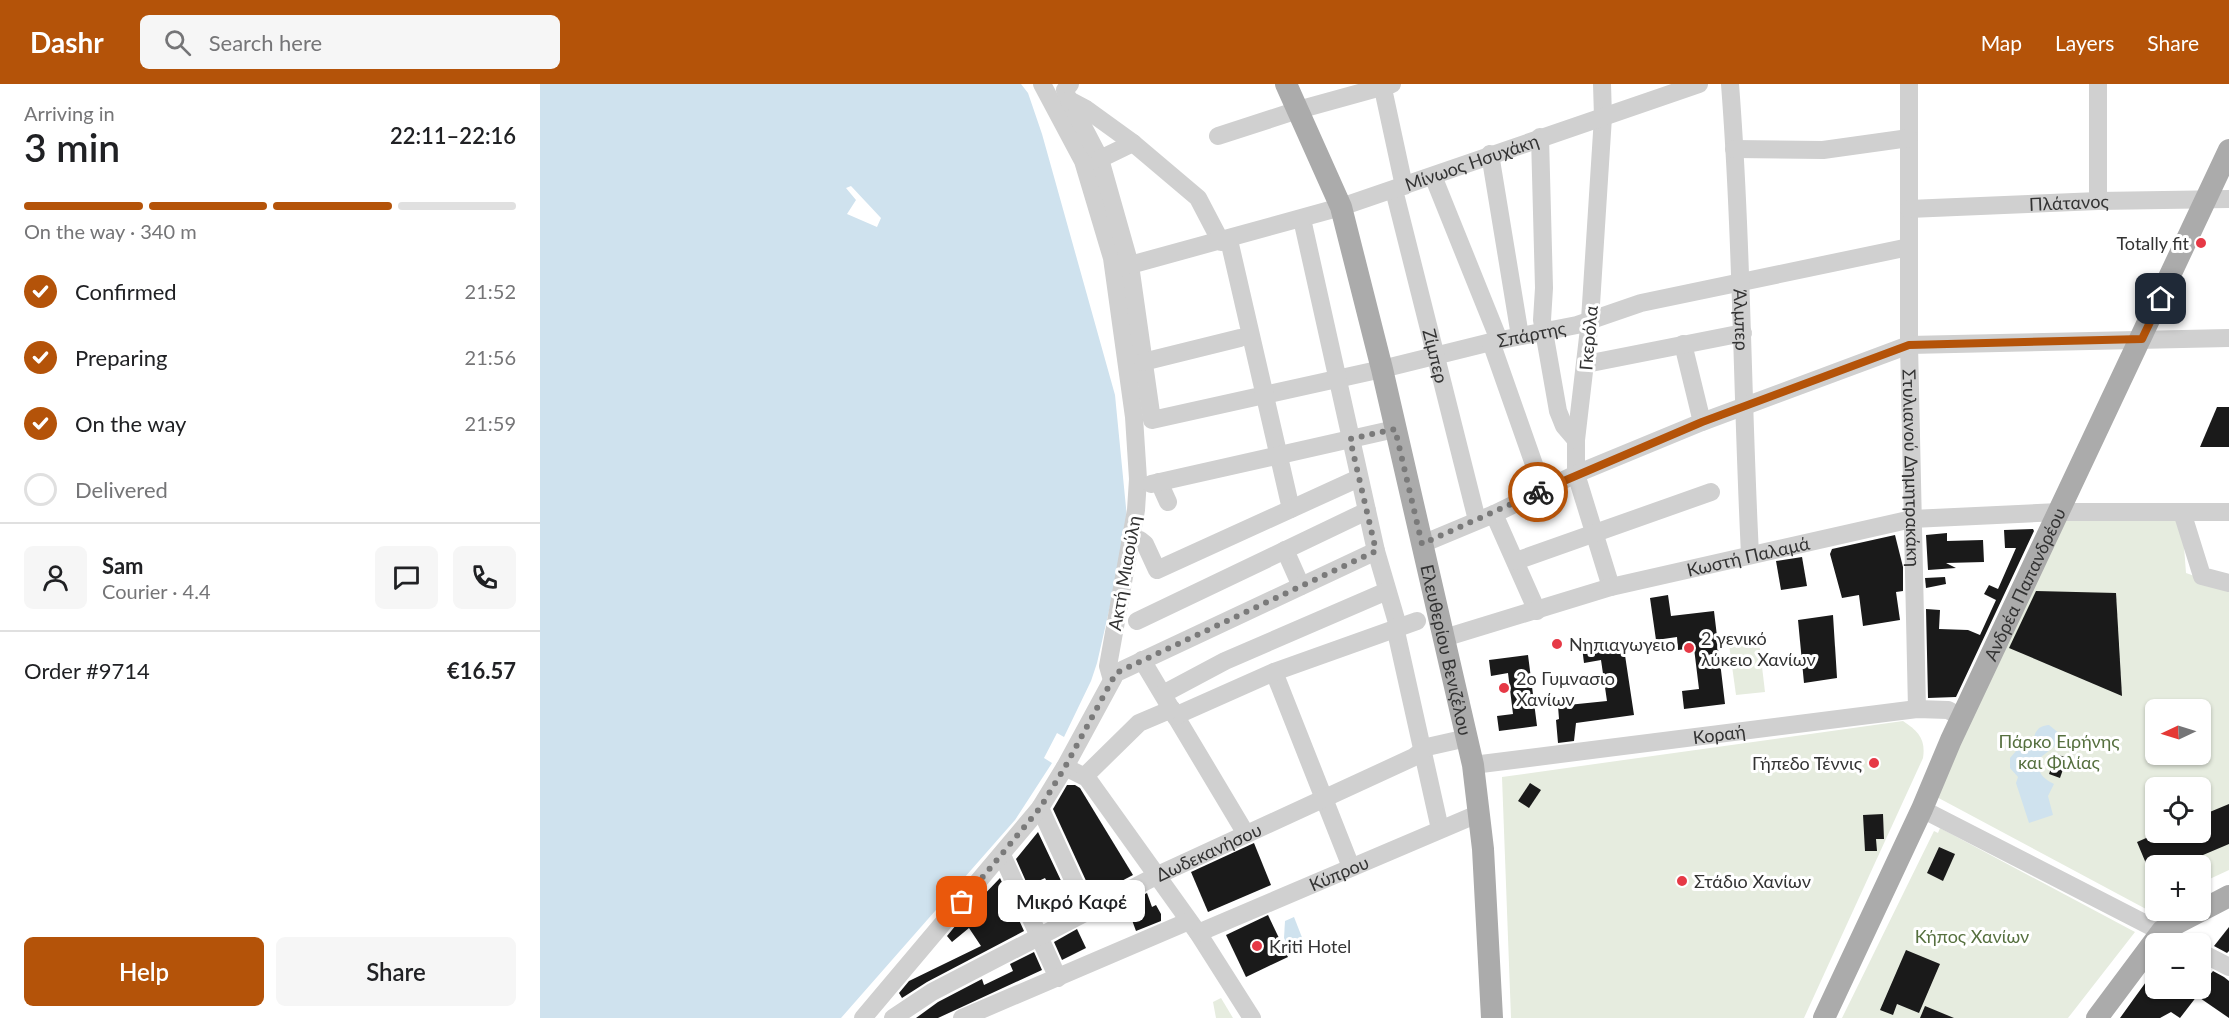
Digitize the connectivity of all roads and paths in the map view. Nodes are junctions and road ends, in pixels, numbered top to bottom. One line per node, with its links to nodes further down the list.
1 (1042, 84): 83 (street, Ακτή Μιαούλη)
2 (1286, 84): 10 (main road, Ελευθερίου Βενιζέλου)
3 (1602, 84): 11 (street, Γκερόλα)
4 (1699, 84): 11 (street, Μίνωος Ησυχάκη)
5 (1730, 84): 16 (street, Άλμπερ)
6 (1909, 84): 14 (street, Στυλιανού Δημητρακάκη)
7 (2098, 84): 23 (street)
8 (1386, 85): 10 (street); 21 (street, Ζίμπερ)
9 (1068, 91): 15 (street); 19 (street)
10 (1298, 110): 12 (street); 24 (main road, Ελευθερίου Βενιζέλου)
11 (1603, 117): 13 (street, Μίνωος Ησυχάκη); 31 (street, Γκερόλα)
12 (1218, 136)
13 (1540, 137): 18 (street, Μίνωος Ησυχάκη); 32 (street)
14 (1909, 138): 16 (street); 25 (street, Στυλιανού Δημητρακάκη)
15 (1133, 143): 19 (street); 27 (street)
16 (1734, 149): 30 (street, Άλμπερ)
17 (2229, 150): 22 (main road, Ανδρέα Παπανδρέου)
18 (1490, 154): 20 (street, Μίνωος Ησυχάκη); 34 (street)
19 (1101, 159): 29 (street)
20 (1433, 176): 21 (street, Μίνωος Ησυχάκη); 38 (street)
21 (1399, 188): 24 (street, Μίνωος Ησυχάκη); 41 (street, Ζίμπερ)
22 (2218, 199): 23 (street, Πλάτανος); 37 (main road, Ανδρέα Παπανδρέου)
23 (2098, 201): 25 (street, Πλάτανος)
24 (1341, 207): 26 (street, Μίνωος Ησυχάκη); 44 (main road, Ελευθερίου Βενιζέλου)
25 (1909, 209): 28 (street, Στυλιανού Δημητρακάκη)
26 (1302, 219): 27 (street, Μίνωος Ησυχάκη); 45 (street)
27 (1225, 241): 29 (street, Μίνωος Ησυχάκη); 46 (street)
28 (1909, 247): 30 (street, Σπάρτης); 40 (street, Στυλιανού Δημητρακάκη)
29 (1131, 266): 42 (street)
30 (1740, 281): 31 (street, Σπάρτης); 33 (street, Άλμπερ)
31 (1590, 320): 32 (street, Σπάρτης); 43 (street, Γκερόλα)
32 (1544, 331): 34 (street, Σπάρτης); 51 (street)
33 (1743, 333): 39 (street); 47 (street, Άλμπερ)
34 (1520, 336): 38 (street, Σπάρτης)
35 (1240, 338): 42 (street)
36 (2229, 338): 37 (street)
37 (2142, 339): 40 (street); 60 (main road, Ανδρέα Παπανδρέου)
38 (1495, 341): 41 (street, Σπάρτης); 55 (street)
39 (1683, 344): 43 (street); 48 (street)
40 (1909, 345): 47 (street); 64 (street, Στυλιανού Δημητρακάκη)
41 (1435, 357): 44 (street, Σπάρτης); 63 (street, Ζίμπερ)
42 (1143, 362): 46 (street, Σπάρτης)
43 (1586, 364): 51 (street, Γκερόλα)
44 (1382, 369): 45 (street, Σπάρτης); 49 (main road, Ελευθερίου Βενιζέλου)
45 (1337, 379): 46 (street, Σπάρτης); 50 (street)
46 (1264, 395): 52 (street)
47 (1742, 406): 48 (street); 70 (street, Άλμπερ)
48 (1702, 422): 53 (street)
49 (1395, 429): 50 (street); 67 (main road, Ελευθερίου Βενιζέλου)
50 (1350, 439): 52 (street); 54 (street)
51 (1576, 440): 53 (street, Γκερόλα)
52 (1278, 455): 57 (street); 58 (street)
53 (1576, 474): 55 (street); 65 (street, Γκερόλα)
54 (1359, 478): 58 (street); 59 (street)
55 (1543, 490): 63 (street)
56 (1711, 492): 65 (street)
57 (1168, 502)
58 (1291, 509): 66 (street)
59 (1367, 511): 68 (street); 69 (street)
60 (2059, 512): 61 (street, Κωστή Παλαμά); 64 (street, Κωστή Παλαμά); 86 (main road, Ανδρέα Παπανδρέου)
61 (2182, 512): 62 (street, Κωστή Παλαμά); 72 (street)
62 (2229, 512)
63 (1485, 517): 67 (street); 71 (street, Ζίμπερ)
64 (1912, 519): 70 (street, Κωστή Παλαμά); 85 (street, Στυλιανού Δημητρακάκη)
65 (1596, 531): 71 (street); 74 (street, Γκερόλα)
66 (1140, 540)
67 (1422, 544): 80 (main road, Ελευθερίου Βενιζέλου)
68 (1285, 550): 73 (street); 77 (street)
69 (1376, 551): 73 (street); 75 (street)
70 (1750, 554): 74 (street, Κωστή Παλαμά)
71 (1516, 561): 76 (street, Ζίμπερ)
72 (2229, 583)
73 (1301, 586): 81 (street)
74 (1611, 587): 76 (street, Κωστή Παλαμά)
75 (1387, 591): 79 (street); 84 (street)
76 (1537, 611): 80 (street, Κωστή Παλαμά)
77 (1137, 621)
78 (1417, 621): 79 (street)
79 (1396, 626): 82 (street); 88 (street)
80 (1444, 638): 87 (main road, Ελευθερίου Βενιζέλου)
81 (1142, 660): 83 (street); 84 (street)
82 (1274, 672): 84 (street); 92 (street)
83 (1112, 680): 90 (street)
84 (1170, 706): 91 (street); 97 (street)
85 (1917, 709): 86 (street, Κοραή); 89 (street, Κοραή)
86 (1963, 718): 94 (main road, Ανδρέα Παπανδρέου)
87 (1467, 738): 88 (street, Δωδεκανήσου); 89 (main road, Ελευθερίου Βενιζέλου)
88 (1422, 751): 92 (street, Δωδεκανήσου); 96 (street)
89 (1473, 765): 95 (main road, Ελευθερίου Βενιζέλου)
90 (1065, 767): 91 (street); 93 (street)
91 (1085, 776): 100 (street)
92 (1324, 797): 97 (street, Δωδεκανήσου); 99 (street)
93 (1040, 808): 98 (street); 102 (street)
94 (1922, 809): 104 (street); 116 (main road, Ανδρέα Παπανδρέου)
95 (1480, 813): 96 (street, Κύπρου); 115 (main road, Ελευθερίου Βενιζέλου)
96 (1440, 829): 99 (street, Κύπρου)
97 (1246, 834): 100 (street, Δωδεκανήσου)
98 (1002, 855): 106 (street); 110 (street)
99 (1351, 867): 103 (street, Κύπρου)
100 (1158, 875): 102 (street, Δωδεκανήσου); 103 (street)
101 (2229, 896): 104 (main road)
102 (1088, 912): 106 (street, Δωδεκανήσου)
103 (1193, 927): 109 (street, Κύπρου); 114 (street)
104 (2162, 931): 105 (street); 117 (main road)
105 (2166, 933)
106 (1040, 937): 109 (street); 112 (street, Δωδεκανήσου)
107 (2211, 958): 108 (street)
108 (2229, 967)
109 (1058, 978): 113 (street, Κύπρου)
110 (879, 1000): 111 (street); 112 (street)
111 (863, 1018)
112 (893, 1018)
113 (962, 1018)
114 (1252, 1018)
115 (1492, 1018)
116 (1824, 1018)
117 (2097, 1018)

